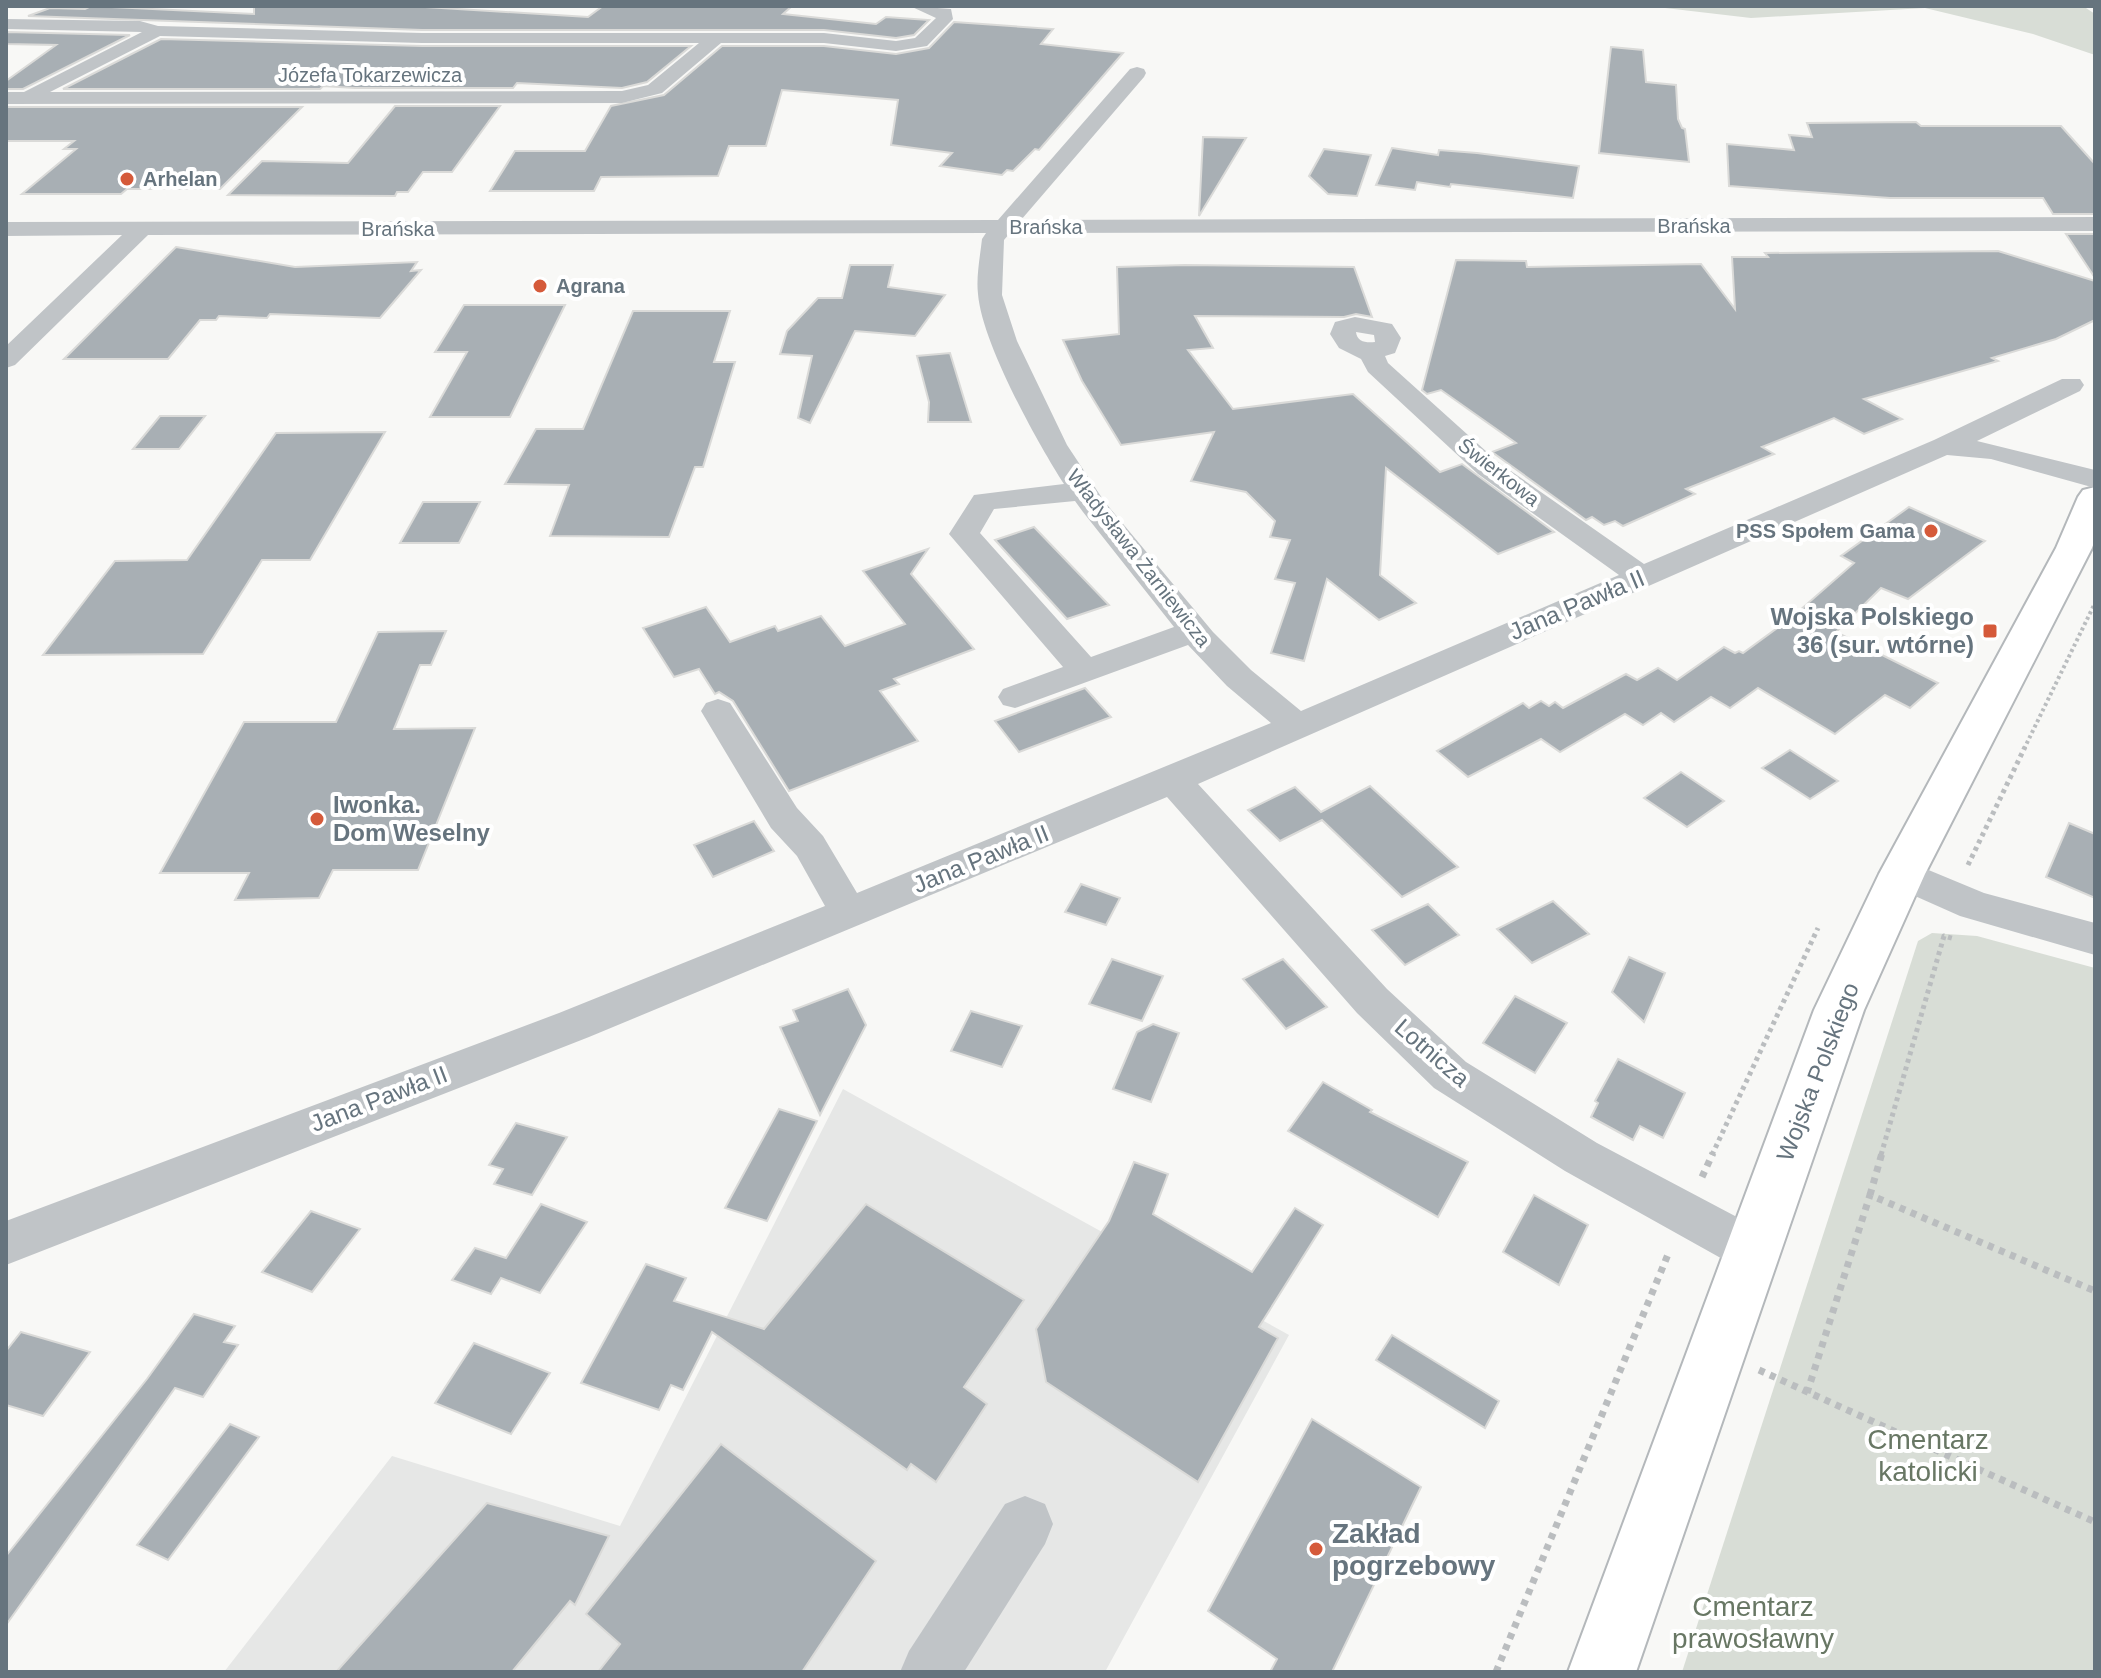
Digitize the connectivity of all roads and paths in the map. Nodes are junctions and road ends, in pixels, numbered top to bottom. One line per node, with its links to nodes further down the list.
1 (29, 6): 3 (street)
2 (918, 6): 7 (street)
3 (6, 17)
4 (6, 24): 5 (street)
5 (157, 31): 6 (street); 10 (street)
6 (715, 39): 7 (street); 10 (street, Józefa Tokarzewicza)
7 (857, 42): 8 (street)
8 (839, 59)
9 (1137, 73): 13 (street)
10 (15, 98): 11 (street)
11 (6, 111)
12 (2092, 225): 13 (street, Brańska)
13 (1002, 227): 15 (street, Brańska); 21 (street, Władysława Żarniewicza)
14 (6, 229): 15 (street, Brańska)
15 (142, 229): 17 (street)
16 (1371, 352): 23 (street, Świerkowa)
17 (6, 360)
18 (2071, 385): 19 (street, Jana Pawła II)
19 (1944, 446): 20 (street, Jana Pawła II); 23 (street, Jana Pawła II)
20 (2095, 479)
21 (1083, 491): 25 (street, Władysława Żarniewicza); 26 (street)
22 (2095, 497): 32 (main road, Wojska Polskiego)
23 (1642, 577): 29 (street, Jana Pawła II)
24 (2095, 603): 31 (path)
25 (1195, 631): 26 (street); 29 (street, Władysława Żarniewicza)
26 (1084, 670): 27 (street)
27 (1015, 697)
28 (718, 711): 33 (street)
29 (1297, 726): 30 (street, Jana Pawła II)
30 (1173, 780): 33 (street, Jana Pawła II); 38 (street, Lotnicza)
31 (1975, 848)
32 (1902, 874): 35 (street); 40 (main road, Wojska Polskiego)
33 (849, 913): 39 (street, Jana Pawła II)
34 (1818, 928): 38 (path)
35 (2095, 939)
36 (1959, 940): 37 (path)
37 (1870, 1195): 41 (path); 43 (path)
38 (1685, 1214): 40 (street, Lotnicza); 47 (path)
39 (6, 1243)
40 (1752, 1250): 42 (main road, Wojska Polskiego)
41 (2095, 1291)
42 (1716, 1347): 43 (path); 48 (main road, Wojska Polskiego)
43 (1807, 1393): 44 (path)
44 (2095, 1522)
45 (1025, 1524): 46 (street)
46 (930, 1672)
47 (1496, 1672)
48 (1602, 1672)

